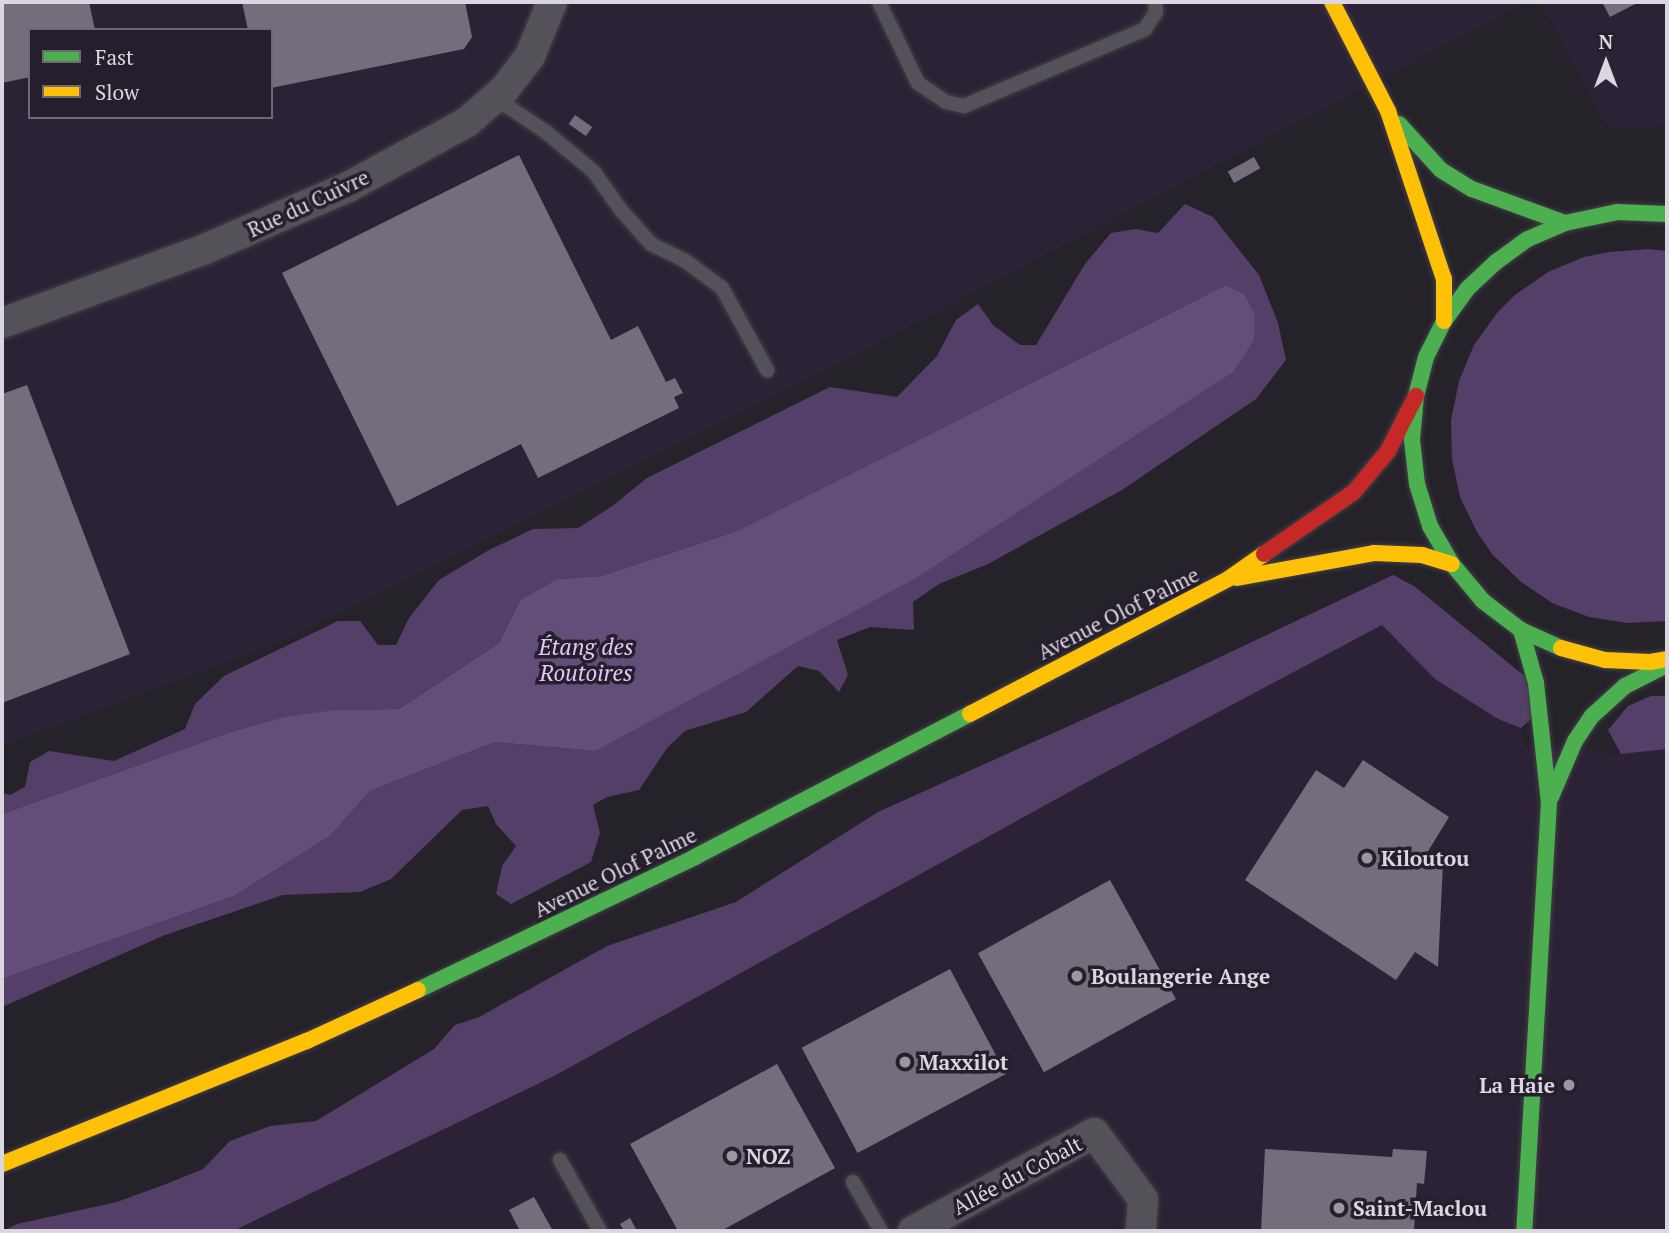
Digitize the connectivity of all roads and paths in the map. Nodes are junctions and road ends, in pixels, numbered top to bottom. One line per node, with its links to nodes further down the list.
1 (552, 2): 5 (street, Rue du Cuivre)
2 (879, 2): 3 (lane)
3 (1155, 2)
4 (1332, 2): 6 (main road)
5 (495, 98): 10 (street, Rue du Cuivre); 11 (lane)
6 (1388, 111): 8 (main road); 9 (main road)
7 (1667, 214): 8 (main road)
8 (1565, 223): 9 (main road)
9 (1444, 321): 12 (main road)
10 (2, 323)
11 (767, 370)
12 (1416, 396): 13 (main road); 14 (main road, Avenue Olof Palme)
13 (1451, 564): 14 (main road, Avenue Olof Palme); 15 (main road)
14 (1228, 579): 20 (main road, Avenue Olof Palme)
15 (1521, 630): 16 (main road); 18 (main road)
16 (1667, 659)
17 (1667, 665): 18 (main road)
18 (1549, 802): 26 (main road)
19 (560, 1160): 22 (lane)
20 (2, 1164)
21 (853, 1182): 23 (lane)
22 (600, 1231)
23 (881, 1231)
24 (913, 1231): 25 (street, Allée du Cobalt)
25 (1141, 1231)
26 (1524, 1231)

